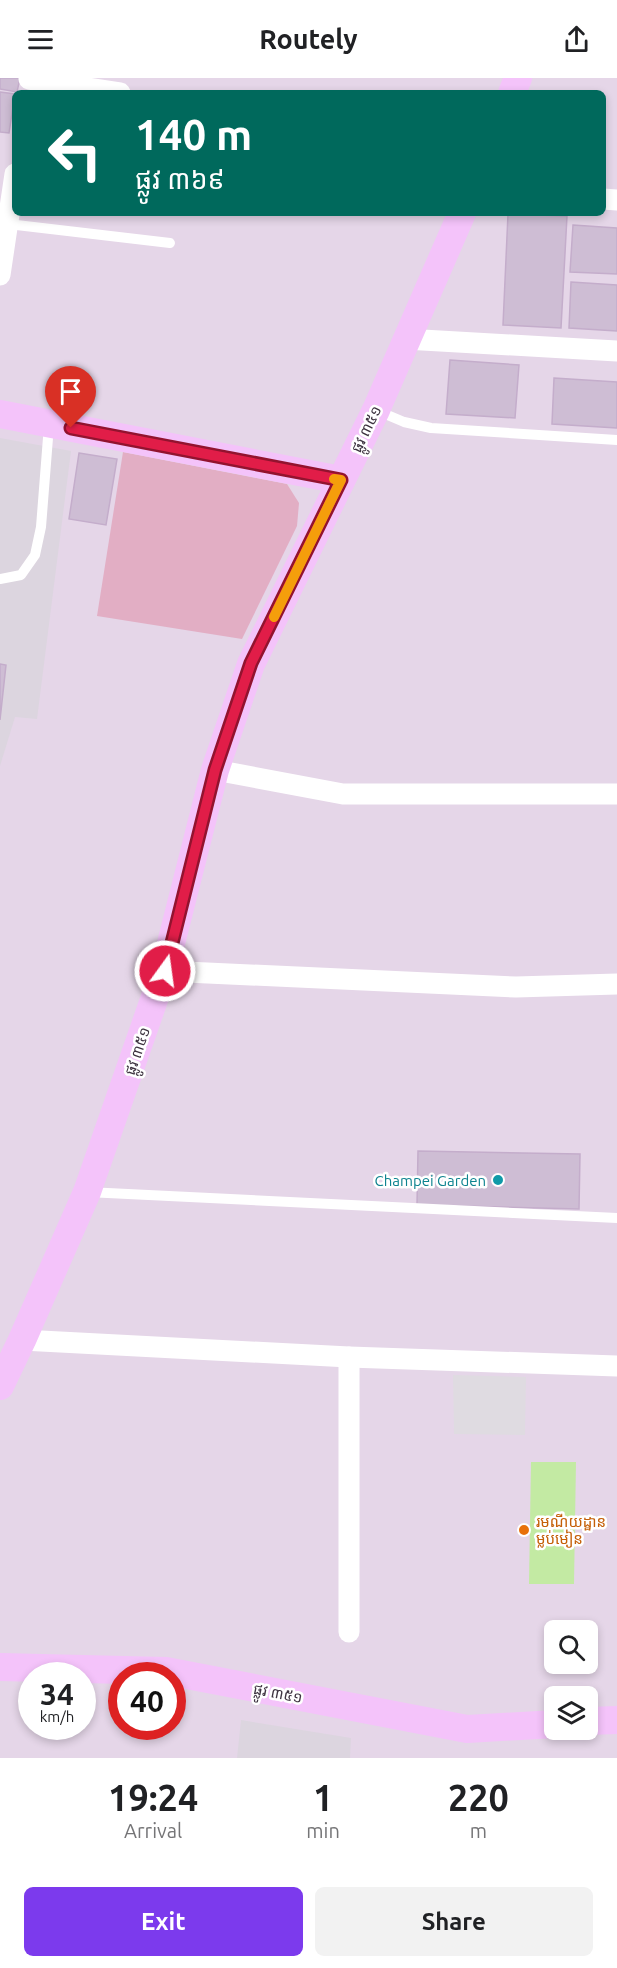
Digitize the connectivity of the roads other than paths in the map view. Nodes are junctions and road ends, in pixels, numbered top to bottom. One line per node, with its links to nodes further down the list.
1 (28, 83): 2 (street)
2 (92, 90)
3 (12, 195): 5 (street)
4 (461, 216): 8 (street, ផ្លូវ ៣៥១)
5 (8, 224): 6 (lane); 7 (street)
6 (170, 243)
7 (0, 275)
8 (405, 339): 9 (street); 10 (street, ផ្លូវ ៣៥១)
9 (617, 351)
10 (376, 410): 13 (lane); 14 (street, ផ្លូវ ៣៥១)
11 (0, 414): 12 (street)
12 (49, 424): 14 (street); 15 (lane)
13 (617, 440)
14 (341, 480): 16 (street, ផ្លូវ ៣៥១)
15 (0, 579)
16 (215, 770): 17 (street); 18 (street, ផ្លូវ ៣៥១)
17 (617, 794)
18 (165, 971): 19 (street); 20 (street, ផ្លូវ ៣៥១)
19 (617, 984)
20 (87, 1192): 21 (lane); 22 (street, ផ្លូវ ៣៥១)
21 (617, 1218)
22 (22, 1340): 23 (street); 25 (street, ផ្លូវ ៣៥១)
23 (349, 1357): 24 (street); 26 (street)
24 (617, 1366)
25 (3, 1371)
26 (349, 1632)
27 (0, 1667): 30 (street, ផ្លូវ ៣៥១)
28 (617, 1719): 29 (street)
29 (598, 1720)
30 (544, 1725)

